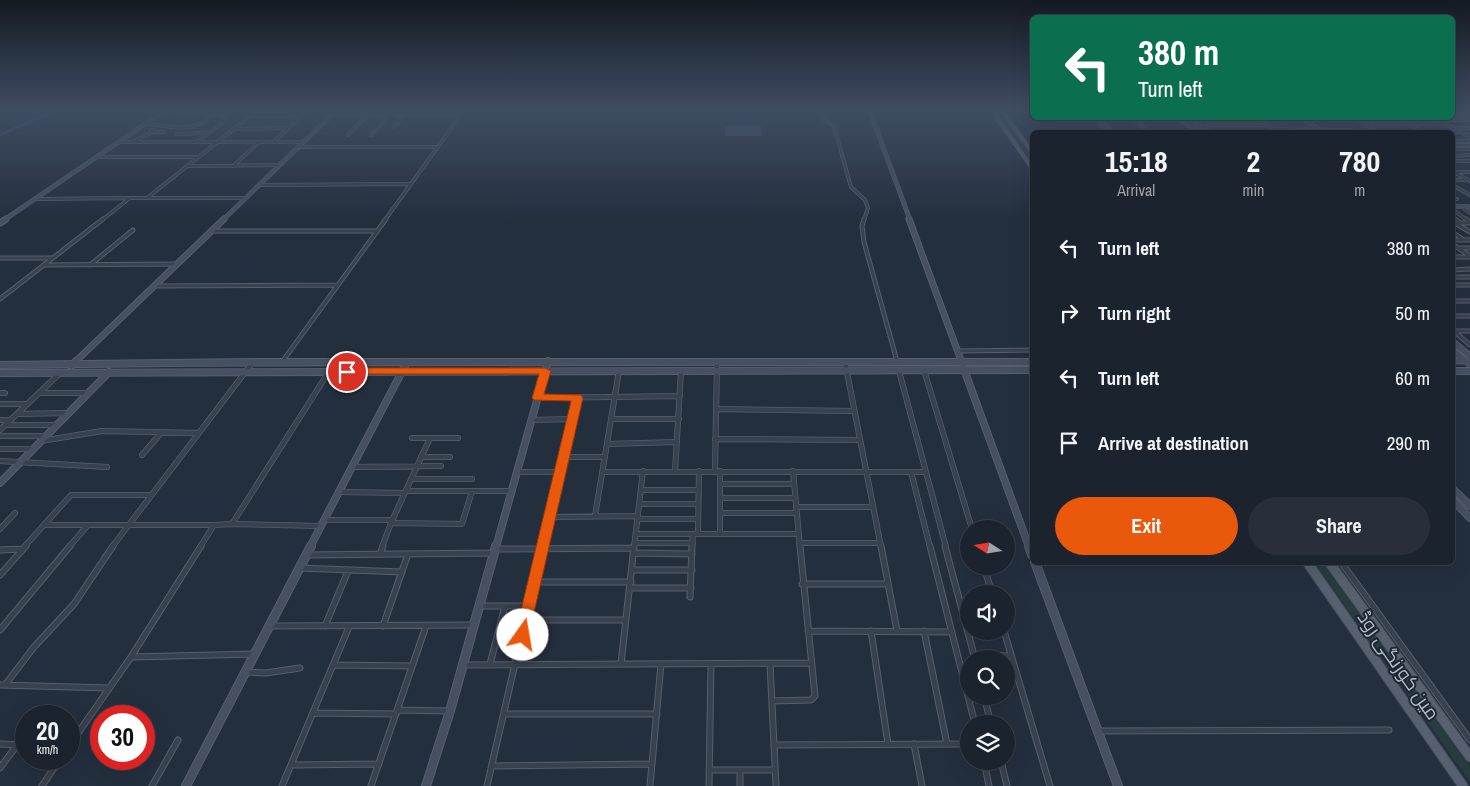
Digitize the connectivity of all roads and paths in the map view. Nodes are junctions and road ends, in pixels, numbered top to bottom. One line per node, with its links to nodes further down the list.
1 (113, 146): 15 (street)
2 (213, 146): 16 (street)
3 (256, 146): 22 (street)
4 (839, 146): 92 (street)
5 (882, 146): 87 (street)
6 (1016, 146): 20 (main road)
7 (299, 147): 8 (street); 19 (street)
8 (438, 147): 28 (street)
9 (1455, 149): 11 (street)
10 (1455, 150): 12 (street)
11 (1470, 150)
12 (1464, 155): 13 (street); 14 (street)
13 (1470, 155)
14 (1455, 156)
15 (96, 157): 16 (street); 32 (street)
16 (199, 157): 21 (street)
17 (1455, 161): 18 (street)
18 (1470, 161)
19 (279, 165): 22 (street); 29 (street)
20 (1030, 165)
21 (188, 166): 22 (street); 34 (street)
22 (233, 166)
23 (1455, 172): 24 (street)
24 (1470, 172)
25 (1455, 173): 27 (street)
26 (1455, 180): 27 (street)
27 (1469, 180)
28 (411, 184): 29 (street); 49 (street)
29 (259, 185): 35 (street)
30 (1455, 187): 31 (street)
31 (1470, 195)
32 (36, 198): 33 (street); 42 (street)
33 (130, 198): 34 (street); 62 (street)
34 (147, 198): 35 (street)
35 (245, 198): 48 (street)
36 (1462, 206): 37 (street); 38 (street); 40 (street)
37 (1455, 207)
38 (1470, 207)
39 (1455, 210): 44 (street)
40 (1470, 213)
41 (1455, 219): 43 (street)
42 (0, 223)
43 (1462, 223): 44 (street); 45 (street)
44 (1470, 223)
45 (1455, 224)
46 (1455, 224): 50 (street)
47 (133, 230): 65 (street)
48 (210, 231): 49 (street); 63 (street)
49 (377, 231): 70 (street)
50 (1470, 232)
51 (1455, 234): 53 (street)
52 (1455, 240): 53 (street)
53 (1464, 240): 54 (street)
54 (1470, 240)
55 (1455, 246): 57 (street)
56 (1470, 248): 57 (street)
57 (1460, 249): 58 (street); 59 (street)
58 (1455, 250)
59 (1470, 256): 60 (street)
60 (1455, 257)
61 (0, 258): 62 (street)
62 (53, 258): 64 (street)
63 (175, 264): 65 (street); 73 (street)
64 (44, 265): 65 (street); 74 (street)
65 (90, 265)
66 (1455, 270): 67 (street)
67 (1470, 270)
68 (1455, 277): 69 (street)
69 (1470, 277)
70 (337, 285): 73 (street); 95 (street)
71 (1455, 285): 72 (street)
72 (1470, 285)
73 (153, 286): 101 (street)
74 (0, 299)
75 (1455, 301): 76 (street)
76 (1470, 301)
77 (1455, 316): 78 (street)
78 (1470, 316)
79 (1470, 331): 80 (street)
80 (1455, 332)
81 (1455, 333): 83 (street)
82 (1455, 343): 84 (street)
83 (1470, 345)
84 (1462, 349): 86 (street); 89 (street)
85 (1030, 350): 87 (street)
86 (1455, 350)
87 (958, 351): 99 (street)
88 (1455, 352): 89 (street)
89 (1469, 360): 93 (street)
90 (548, 361): 91 (street); 97 (street); 109 (street)
91 (717, 361): 98 (street); 112 (street)
92 (897, 361): 98 (street); 99 (street)
93 (1455, 361)
94 (253, 362): 95 (street); 102 (street); 118 (street)
95 (282, 362): 96 (street)
96 (335, 362): 97 (street); 119 (street)
97 (407, 362): 120 (street)
98 (845, 362): 104 (street)
99 (962, 362): 100 (street); 107 (street)
100 (1030, 362)
101 (71, 364): 102 (street); 103 (street); 116 (street)
102 (118, 364): 117 (street)
103 (0, 365)
104 (846, 370): 105 (street); 112 (street); 133 (street)
105 (899, 370): 106 (street); 180 (street)
106 (924, 370): 107 (street); 209 (street)
107 (964, 370): 108 (street); 229 (street)
108 (1030, 370)
109 (545, 371): 110 (street); 120 (street); 128 (street)
110 (619, 371): 111 (street); 127 (street)
111 (681, 371): 112 (street); 126 (street)
112 (717, 371): 132 (street)
113 (1455, 371): 114 (street)
114 (1470, 371)
115 (60, 372): 116 (street); 121 (street); 124 (street)
116 (72, 372): 117 (street)
117 (109, 372): 118 (street); 125 (street)
118 (245, 372): 119 (street); 145 (street)
119 (328, 372): 120 (street); 212 (street)
120 (401, 372): 169 (street)
121 (0, 373)
122 (0, 393): 123 (street)
123 (6, 393)
124 (38, 393): 125 (street); 131 (street)
125 (87, 393): 134 (street)
126 (680, 396): 127 (street); 138 (street)
127 (615, 397): 129 (street); 137 (street)
128 (538, 398): 129 (street); 141 (street)
129 (577, 398): 136 (street)
130 (0, 404): 131 (street)
131 (27, 404): 135 (street)
132 (716, 409): 133 (street); 152 (street)
133 (854, 411): 153 (street)
134 (67, 413): 135 (street); 143 (street)
135 (17, 414): 140 (street)
136 (572, 419): 141 (street); 162 (street)
137 (612, 419): 138 (street); 156 (street)
138 (679, 419): 155 (street)
139 (0, 420): 140 (street)
140 (11, 420): 142 (street)
141 (532, 420): 176 (street)
142 (6, 425): 143 (street); 144 (street)
143 (57, 425): 148 (street)
144 (0, 430)
145 (198, 432): 146 (street); 193 (street)
146 (161, 433): 154 (street); 159 (street)
147 (0, 436): 148 (street)
148 (46, 436): 154 (street)
149 (412, 438): 150 (street)
150 (430, 438): 151 (street); 160 (street)
151 (458, 438)
152 (716, 439): 153 (street); 174 (street)
153 (860, 440): 170 (street)
154 (41, 442): 158 (street)
155 (677, 442): 156 (street); 172 (street)
156 (607, 444): 163 (street)
157 (0, 449): 158 (street)
158 (34, 449): 164 (street)
159 (142, 455)
160 (421, 457): 161 (street); 166 (street)
161 (450, 457)
162 (564, 457): 163 (street); 177 (street)
163 (605, 457): 178 (street)
164 (22, 460): 165 (street); 168 (street); 183 (street)
165 (0, 461)
166 (417, 466): 167 (street); 169 (street); 181 (street)
167 (441, 466)
168 (107, 467)
169 (352, 467): 191 (street)
170 (866, 470): 175 (street); 179 (street); 200 (street)
171 (643, 471): 172 (street); 178 (street); 186 (street)
172 (675, 471): 173 (street)
173 (699, 471): 174 (street); 187 (street)
174 (718, 471): 175 (street); 184 (street)
175 (793, 471): 185 (street)
176 (517, 472): 177 (street); 190 (street)
177 (560, 472): 205 (street)
178 (602, 472): 204 (street)
179 (911, 472): 180 (street); 267 (street)
180 (925, 472): 268 (street)
181 (411, 479): 182 (street); 192 (street)
182 (472, 479)
183 (0, 483)
184 (720, 484): 185 (street); 194 (street)
185 (794, 484): 195 (street)
186 (641, 490): 187 (street); 197 (street)
187 (698, 490): 198 (street)
188 (1455, 490): 199 (street)
189 (472, 491): 190 (street); 192 (street); 210 (street)
190 (512, 491): 230 (street)
191 (339, 492): 192 (street); 211 (street)
192 (406, 492): 210 (street)
193 (150, 494): 213 (street); 216 (street)
194 (720, 498): 195 (street); 202 (street)
195 (795, 498): 201 (street)
196 (1455, 502): 207 (street)
197 (640, 504): 198 (street); 206 (street)
198 (698, 504): 208 (street)
199 (1470, 506)
200 (873, 507): 201 (street); 224 (street)
201 (796, 510): 202 (street); 221 (street)
202 (720, 513): 220 (street)
203 (15, 514): 217 (street)
204 (595, 516): 205 (street); 206 (street)
205 (550, 517): 227 (street)
206 (638, 518): 208 (street); 218 (street)
207 (1470, 518)
208 (698, 519): 219 (street)
209 (969, 520)
210 (392, 522): 211 (street); 232 (street)
211 (323, 523): 212 (street); 231 (street)
212 (232, 524): 214 (street)
213 (45, 525): 215 (street); 226 (street)
214 (214, 525): 216 (street); 270 (street)
215 (87, 526): 216 (street); 262 (street)
216 (126, 526): 284 (street)
217 (0, 529)
218 (636, 534): 219 (street); 225 (street)
219 (695, 534): 220 (street); 222 (street)
220 (720, 534): 221 (street)
221 (798, 534): 223 (street)
222 (693, 543): 225 (street); 234 (street)
223 (799, 543): 224 (street); 246 (street)
224 (880, 543): 247 (street)
225 (635, 548): 227 (street); 234 (street); 240 (street)
226 (23, 549): 228 (street); 244 (street)
227 (543, 549): 230 (street); 245 (street)
228 (0, 550)
229 (1030, 550)
230 (495, 551): 233 (street); 251 (street)
231 (306, 554): 232 (street); 239 (street)
232 (380, 554): 233 (street)
233 (408, 554): 243 (street)
234 (692, 554): 241 (street)
235 (1036, 565): 295 (street)
236 (1309, 565): 334 (main road, مین کورنگی روڈ)
237 (1331, 565): 306 (main road, مین کورنگی روڈ)
238 (1342, 565): 297 (street)
239 (299, 568): 242 (street); 257 (street)
240 (632, 570): 241 (street); 248 (street)
241 (692, 570): 249 (street)
242 (348, 572): 243 (street); 258 (street)
243 (402, 572): 260 (street)
244 (0, 575)
245 (535, 582): 248 (street); 253 (street)
246 (802, 584): 247 (street); 263 (street)
247 (888, 584): 265 (street)
248 (630, 585): 249 (street); 255 (street)
249 (691, 588): 250 (street)
250 (690, 597)
251 (480, 606): 252 (street); 256 (street)
252 (505, 606): 253 (street); 272 (street)
253 (530, 606): 254 (street)
254 (526, 620): 255 (street); 273 (street)
255 (626, 620): 274 (street)
256 (474, 625): 261 (street); 279 (street)
257 (269, 626): 258 (street); 269 (street)
258 (325, 626): 259 (street)
259 (349, 626): 260 (street); 278 (street)
260 (383, 626): 261 (street)
261 (426, 626): 280 (street)
262 (0, 630)
263 (808, 631): 264 (street); 271 (street)
264 (871, 631): 265 (street); 299 (street)
265 (897, 631): 266 (street)
266 (924, 631): 267 (street); 301 (street)
267 (952, 632): 292 (street)
268 (972, 650)
269 (255, 654): 270 (street); 283 (street)
270 (131, 656): 285 (street)
271 (810, 663): 277 (street); 286 (street)
272 (490, 664): 273 (street); 279 (street)
273 (516, 664): 274 (street); 290 (street)
274 (621, 664): 275 (street)
275 (661, 664): 276 (street); 291 (street)
276 (711, 664): 277 (street); 313 (street)
277 (770, 664): 286 (street)
278 (334, 665): 280 (street); 289 (street)
279 (463, 665): 287 (street)
280 (412, 666): 288 (street)
281 (300, 668): 283 (street)
282 (1015, 669): 332 (street)
283 (245, 672): 320 (street)
284 (2, 685): 285 (street)
285 (109, 688): 293 (street)
286 (772, 701): 304 (street)
287 (450, 711): 288 (street); 323 (street)
288 (396, 712): 289 (street); 307 (street)
289 (313, 713): 309 (street)
290 (505, 714): 291 (street); 310 (street)
291 (657, 714): 308 (street)
292 (973, 715)
293 (80, 729)
294 (1389, 730): 295 (street)
295 (1097, 731): 333 (street)
296 (178, 740): 319 (street)
297 (1470, 740)
298 (0, 744): 303 (street)
299 (888, 744): 300 (street); 304 (street)
300 (914, 744): 301 (street); 329 (street)
301 (947, 744): 302 (street)
302 (960, 744)
303 (15, 745)
304 (774, 745): 315 (street)
305 (15, 748): 311 (street)
306 (1470, 756)
307 (379, 764): 309 (street); 322 (street)
308 (652, 764): 310 (street); 325 (street)
309 (291, 765): 321 (street)
310 (493, 766): 324 (street)
311 (0, 768)
312 (53, 770): 318 (street)
313 (709, 770): 314 (street); 326 (street)
314 (740, 770): 315 (street); 327 (street)
315 (775, 770): 328 (street)
316 (986, 770): 330 (street)
317 (1003, 770): 331 (street)
318 (42, 786)
319 (152, 786)
320 (186, 786)
321 (282, 786)
322 (372, 786)
323 (426, 786)
324 (487, 786)
325 (650, 786)
326 (709, 786)
327 (740, 786)
328 (776, 786)
329 (922, 786)
330 (989, 786)
331 (1007, 786)
332 (1050, 786)
333 (1118, 786)
334 (1463, 786)

